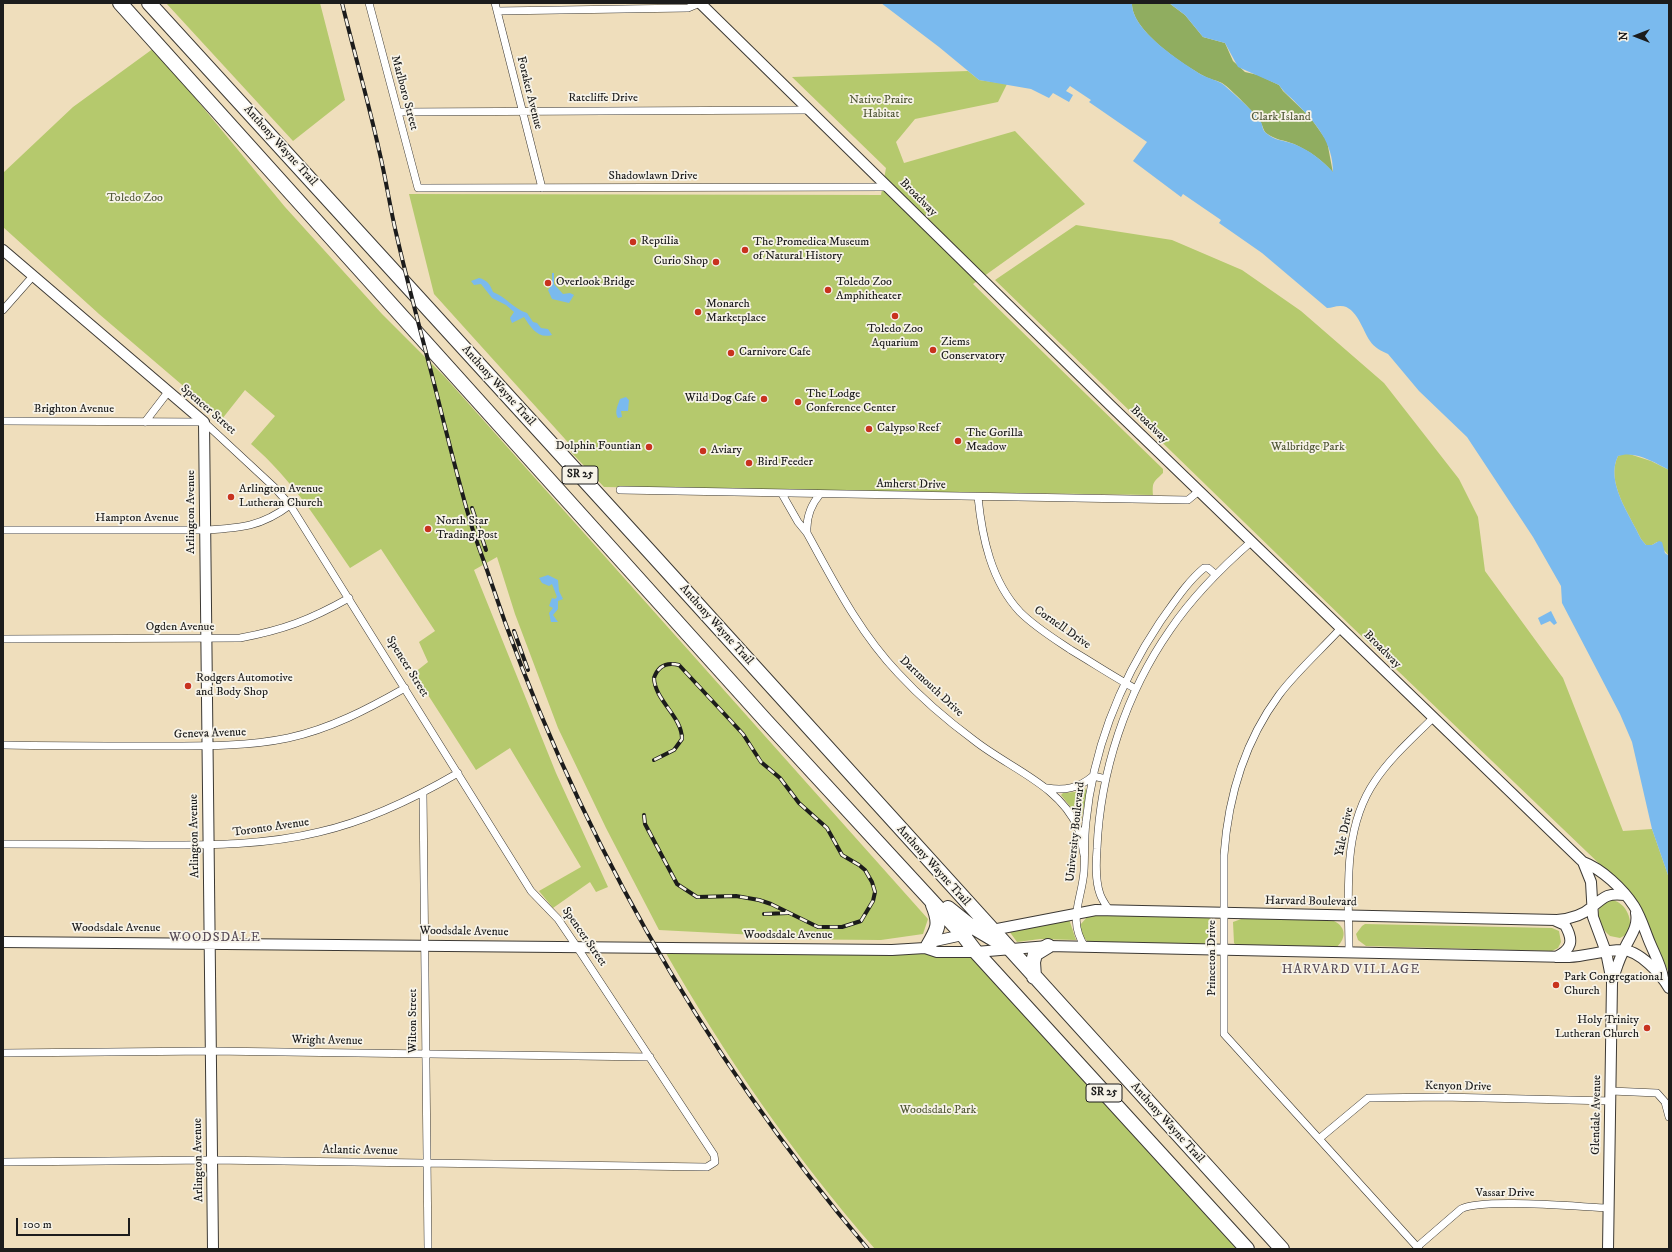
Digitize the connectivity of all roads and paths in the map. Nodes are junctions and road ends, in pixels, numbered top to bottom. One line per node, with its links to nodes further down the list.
1 (120, 3): 48 (highway, Anthony Wayne Trail / SR 25)
2 (149, 3): 61 (highway, Anthony Wayne Trail / SR 25)
3 (369, 3): 9 (street, Marlboro Street)
4 (495, 3): 6 (street, Foraker Avenue)
5 (700, 3): 6 (street); 8 (street, Broadway)
6 (497, 11): 7 (street, Foraker Avenue)
7 (522, 110): 8 (street, Ratcliffe Drive); 9 (street, Ratcliffe Drive); 12 (street, Foraker Avenue)
8 (809, 110): 10 (street, Broadway)
9 (398, 112): 11 (street, Marlboro Street)
10 (888, 187): 12 (street, Shadowlawn Drive); 21 (street, Broadway)
11 (418, 188): 12 (street, Shadowlawn Drive)
12 (542, 188)
13 (3, 250): 14 (street, Spencer Street)
14 (33, 276): 15 (street); 16 (street, Spencer Street)
15 (3, 310)
16 (168, 392): 18 (street); 19 (street, Spencer Street)
17 (3, 421): 18 (street, Brighton Avenue)
18 (145, 422): 19 (street, Brighton Avenue)
19 (204, 422): 25 (street, Spencer Street); 27 (street, Arlington Avenue)
20 (620, 490): 22 (street, Amherst Drive)
21 (1199, 491): 24 (street, Amherst Drive); 29 (street, Broadway)
22 (782, 494): 23 (street, Amherst Drive); 28 (street, Dartmouth Drive)
23 (820, 494): 24 (street, Amherst Drive); 28 (street)
24 (978, 497): 35 (street, Cornell Drive)
25 (290, 505): 27 (street, Hampton Avenue); 31 (street, Spencer Street)
26 (3, 530): 27 (street, Hampton Avenue)
27 (206, 530): 34 (street, Arlington Avenue)
28 (807, 533): 44 (street, Dartmouth Drive)
29 (1252, 541): 30 (street, University Boulevard); 32 (street, Broadway)
30 (1215, 574): 35 (street, University Boulevard); 37 (street, University Boulevard)
31 (349, 598): 34 (street, Ogden Avenue); 36 (street, Spencer Street)
32 (1341, 628): 38 (street, Broadway); 58 (street, Princeton Drive)
33 (3, 639): 34 (street, Ogden Avenue)
34 (206, 639): 40 (street, Arlington Avenue)
35 (1125, 683): 37 (street, Cornell Drive); 42 (street, University Boulevard)
36 (405, 688): 40 (street, Geneva Avenue); 41 (street, Spencer Street)
37 (1136, 689): 43 (street, University Boulevard)
38 (1433, 718): 51 (street, Broadway); 59 (street, Yale Drive)
39 (3, 746): 40 (street, Geneva Avenue)
40 (208, 746): 47 (street, Arlington Avenue)
41 (458, 773): 45 (street, Toronto Avenue); 67 (street, Spencer Street)
42 (1094, 776): 43 (street); 44 (street, Dartmouth Drive); 49 (street, University Boulevard)
43 (1106, 779): 50 (street, University Boulevard)
44 (1045, 787): 49 (street, Dartmouth Drive)
45 (423, 793): 47 (street, Toronto Avenue); 65 (street, Wilton Street)
46 (3, 844): 47 (street, Toronto Avenue)
47 (208, 845): 64 (street, Arlington Avenue)
48 (882, 848): 53 (highway, Anthony Wayne Trail / SR 25); 61 (highway)
49 (1084, 858): 50 (street); 57 (street, University Boulevard)
50 (1096, 862): 56 (street, University Boulevard)
51 (1583, 862): 52 (street, Broadway); 55 (street, Broadway)
52 (1625, 896): 54 (street); 55 (street, Harvard Boulevard)
53 (931, 900): 62 (highway, Anthony Wayne Trail / SR 25); 68 (highway)
54 (1634, 906): 71 (street, Glendale Avenue); 78 (street)
55 (1592, 907): 60 (street, Harvard Boulevard); 74 (street, Broadway)
56 (1109, 910): 57 (street, Harvard Boulevard); 58 (street, Harvard Boulevard)
57 (1076, 913): 61 (street, Harvard Boulevard); 69 (street, University Boulevard)
58 (1224, 914): 59 (street, Harvard Boulevard); 72 (street, Princeton Drive)
59 (1349, 916): 60 (street, Harvard Boulevard); 75 (street, Yale Drive)
60 (1554, 920): 76 (street)
61 (986, 931): 62 (street, Woodsdale Avenue); 70 (highway, Anthony Wayne Trail / SR 25)
62 (963, 935): 68 (street, Woodsdale Avenue); 73 (highway, Anthony Wayne Trail / SR 25)
63 (3, 942): 64 (street, Woodsdale Avenue)
64 (209, 942): 65 (street, Woodsdale Avenue); 81 (street, Arlington Avenue)
65 (425, 945): 67 (street, Woodsdale Avenue); 83 (street, Wilton Street)
66 (1048, 946): 69 (street); 70 (street); 77 (highway)
67 (577, 947): 68 (street, Woodsdale Avenue); 84 (street, Spencer Street)
68 (926, 947): 73 (street, Woodsdale Avenue)
69 (1085, 947): 72 (street)
70 (1009, 949): 73 (street, Woodsdale Avenue); 77 (highway, Anthony Wayne Trail / SR 25)
71 (1623, 950): 74 (street); 78 (street); 79 (street, Glendale Avenue)
72 (1224, 951): 75 (street); 87 (street, Princeton Drive)
73 (976, 952): 96 (highway, Anthony Wayne Trail / SR 25)
74 (1606, 952): 76 (street); 79 (street, Glendale Avenue)
75 (1348, 953): 76 (street)
76 (1556, 957)
77 (1034, 977): 97 (highway, Anthony Wayne Trail / SR 25)
78 (1663, 978): 80 (street)
79 (1612, 982): 85 (street, Glendale Avenue)
80 (1669, 988)
81 (210, 1051): 82 (street, Wright Avenue); 83 (street, Wright Avenue); 88 (street, Arlington Avenue)
82 (3, 1054)
83 (426, 1054): 84 (street, Wright Avenue); 91 (street, Wilton Street)
84 (650, 1057): 90 (street, Spencer Street)
85 (1611, 1096): 86 (street, Kenyon Drive); 87 (street, Kenyon Drive); 92 (street, Glendale Avenue)
86 (1669, 1117)
87 (1320, 1138): 93 (street, Princeton Drive)
88 (212, 1160): 89 (street, Atlantic Avenue); 91 (street, Atlantic Avenue); 94 (street, Arlington Avenue)
89 (3, 1162)
90 (714, 1162): 91 (street, Atlantic Avenue)
91 (427, 1163): 95 (street, Wilton Street)
92 (1609, 1208): 93 (street, Vassar Drive); 98 (street, Glendale Avenue)
93 (1418, 1248)
94 (213, 1249)
95 (428, 1249)
96 (1247, 1249)
97 (1282, 1249)
98 (1608, 1249)

